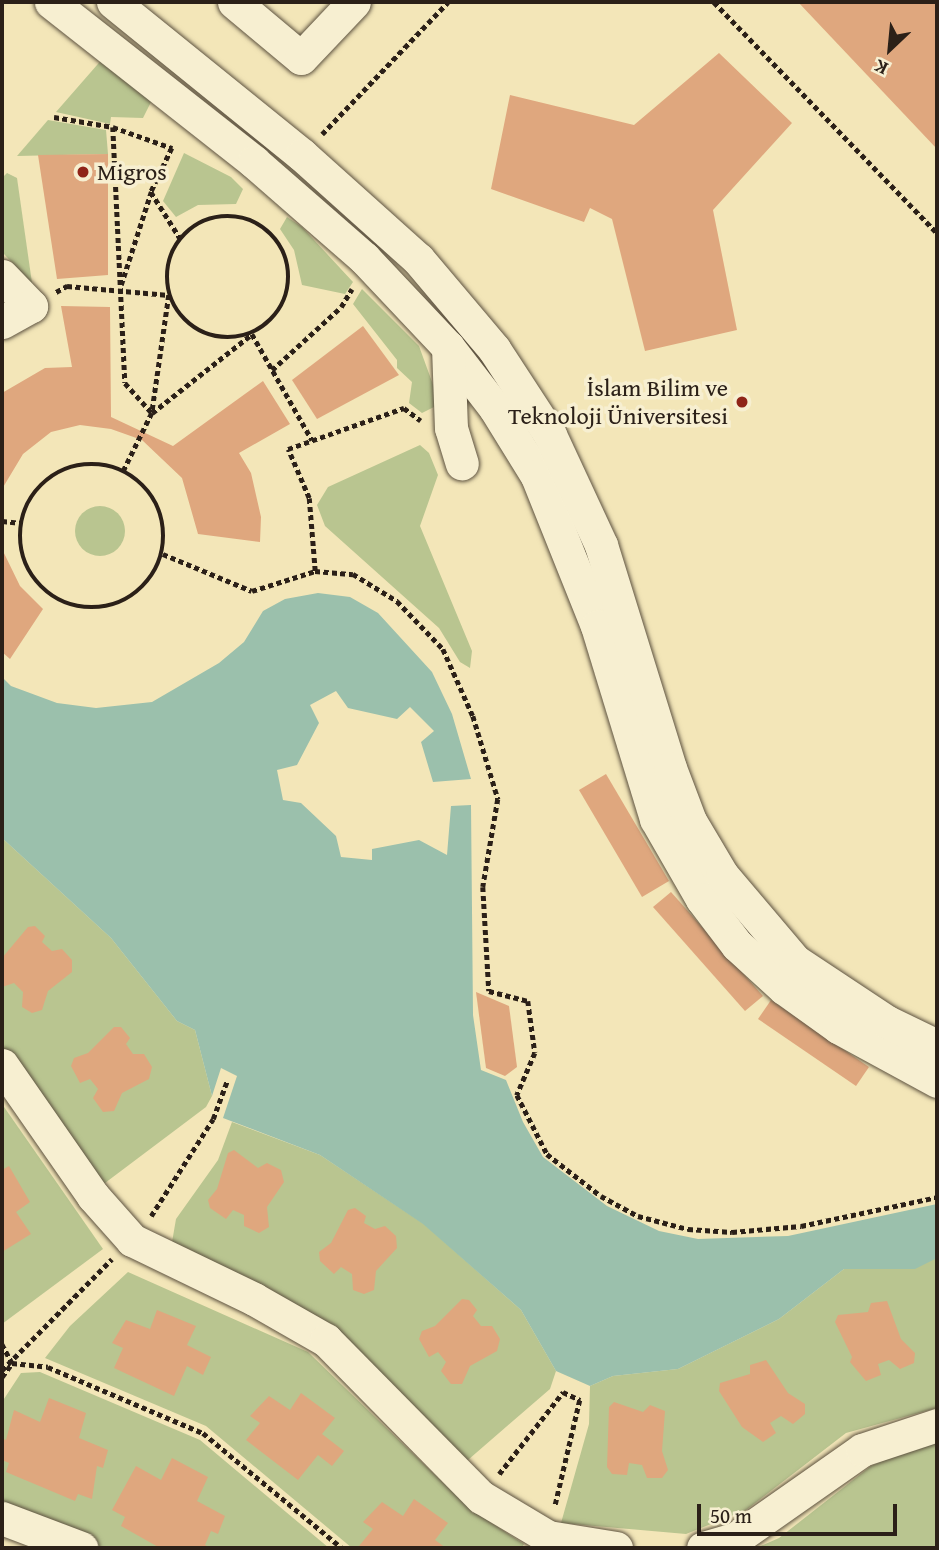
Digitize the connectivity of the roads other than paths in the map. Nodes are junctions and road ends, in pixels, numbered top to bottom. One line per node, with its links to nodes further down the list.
1 (51, 2): 7 (street)
2 (113, 2): 9 (street)
3 (234, 2): 4 (street)
4 (354, 2)
5 (2, 276): 6 (street)
6 (2, 322)
7 (448, 347): 8 (street); 11 (street)
8 (462, 463)
9 (937, 1046)
10 (2, 1065): 15 (street)
11 (937, 1081)
12 (937, 1425): 16 (street)
13 (2, 1518): 14 (street)
14 (82, 1548)
15 (616, 1548)
16 (703, 1548)

